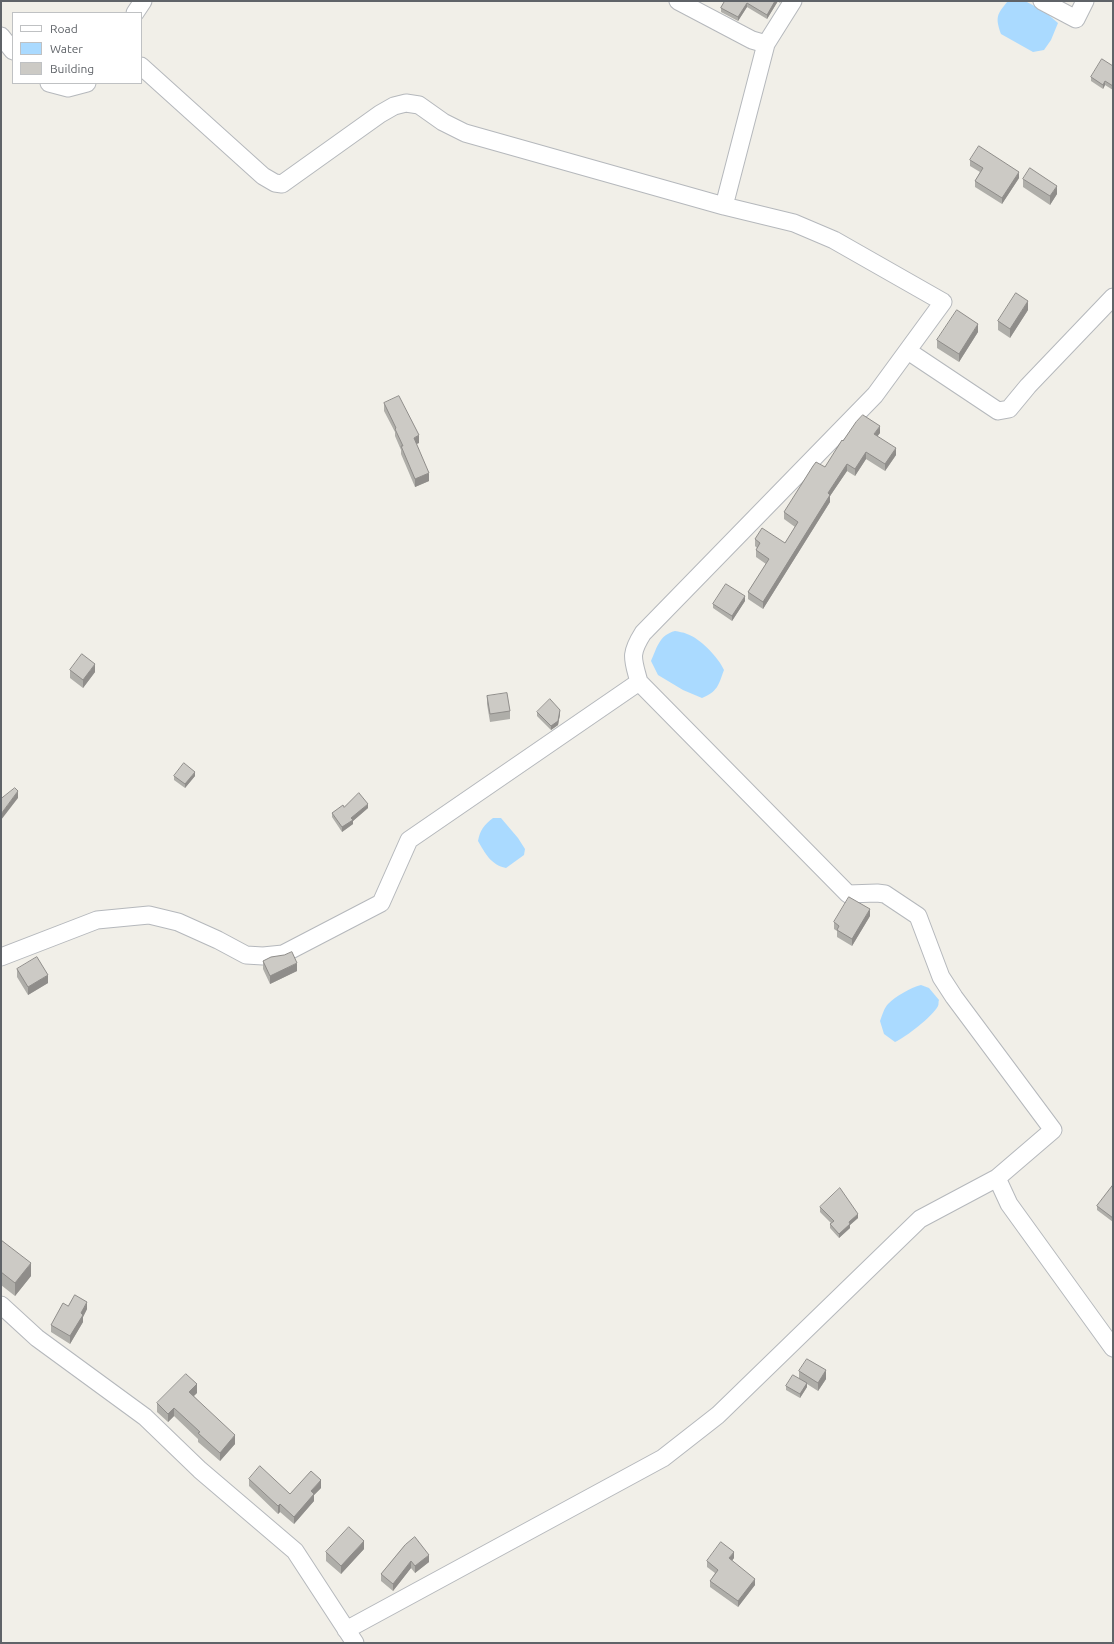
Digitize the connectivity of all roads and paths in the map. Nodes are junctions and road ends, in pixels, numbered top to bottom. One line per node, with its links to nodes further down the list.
1 (143, 1): 6 (street)
2 (678, 1): 8 (street)
3 (793, 1): 8 (street)
4 (1042, 1): 5 (street)
5 (1085, 1)
6 (136, 12)
7 (1, 36): 9 (street)
8 (766, 44): 13 (street)
9 (12, 50)
10 (142, 67): 13 (street)
11 (53, 84): 12 (street)
12 (83, 84)
13 (724, 206): 15 (street)
14 (1113, 298): 15 (street)
15 (908, 351): 16 (street)
16 (639, 682): 17 (street); 18 (street)
17 (1, 957)
18 (997, 1178): 20 (street); 21 (street)
19 (1, 1305): 21 (street)
20 (1113, 1348)
21 (350, 1636)

